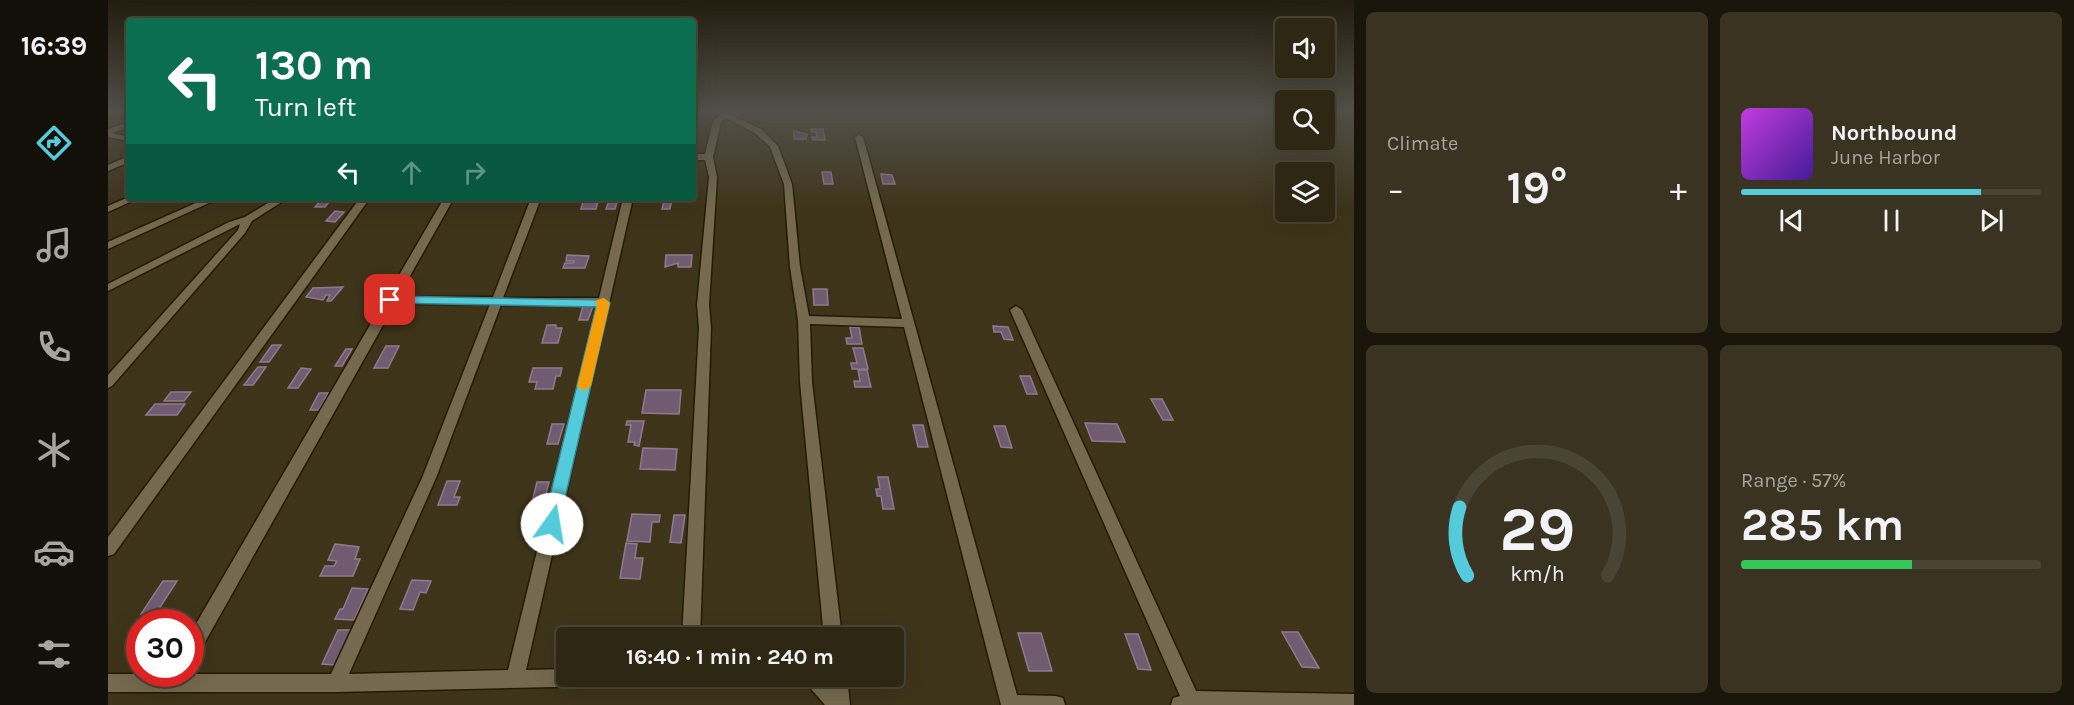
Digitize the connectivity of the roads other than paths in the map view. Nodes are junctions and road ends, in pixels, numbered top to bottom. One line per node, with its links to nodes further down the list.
1 (712, 144): 5 (street)
2 (772, 144): 23 (street)
3 (861, 144): 24 (street)
4 (696, 157): 5 (street)
5 (709, 157): 28 (street)
6 (126, 160): 7 (street)
7 (108, 168)
8 (127, 201): 15 (street)
9 (208, 201): 17 (street)
10 (278, 201): 16 (street)
11 (363, 201): 26 (street)
12 (447, 201): 19 (street)
13 (535, 201): 20 (street)
14 (627, 201): 21 (street)
15 (108, 209)
16 (248, 219): 18 (street); 25 (street)
17 (108, 246)
18 (108, 288)
19 (390, 300): 20 (street); 27 (street)
20 (496, 301): 21 (street); 34 (street)
21 (604, 303): 32 (street)
22 (1016, 310): 38 (street)
23 (804, 320): 24 (street); 29 (street)
24 (908, 323): 41 (street)
25 (108, 383)
26 (108, 549)
27 (204, 627)
28 (691, 627)
29 (832, 627)
30 (556, 678): 32 (street)
31 (204, 679): 34 (street)
32 (515, 679): 34 (street)
33 (126, 682): 35 (street)
34 (336, 682)
35 (108, 683)
36 (822, 687): 40 (street)
37 (838, 687): 40 (street)
38 (1186, 703): 39 (street)
39 (1354, 703)
40 (839, 705)
41 (1056, 705)

